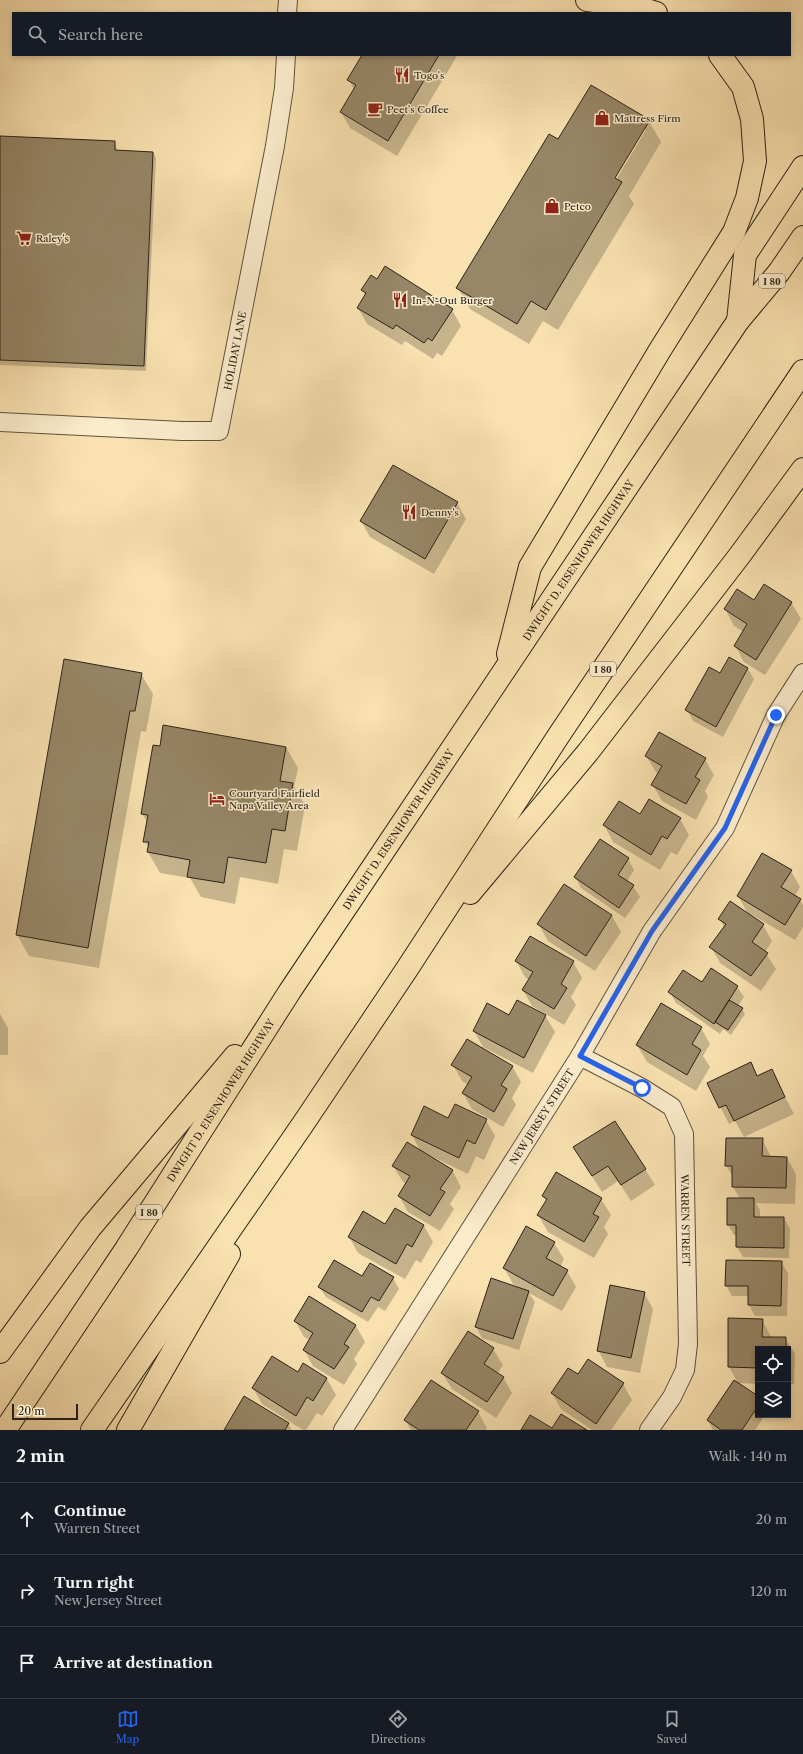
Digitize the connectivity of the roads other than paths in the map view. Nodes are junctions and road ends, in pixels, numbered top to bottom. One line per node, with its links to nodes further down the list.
1 (288, 0): 3 (street)
2 (587, 0): 4 (highway)
3 (287, 12)
4 (653, 12)
5 (286, 56): 11 (street, HOLIDAY LANE)
6 (721, 56): 13 (highway)
7 (803, 166): 9 (highway)
8 (803, 237): 9 (highway, DWIGHT D. EISENHOWER HIGHWAY / I 80)
9 (738, 322): 13 (highway, DWIGHT D. EISENHOWER HIGHWAY / I 80)
10 (803, 370): 15 (highway, I 80)
11 (0, 422)
12 (803, 469): 15 (highway)
13 (504, 669): 16 (highway, DWIGHT D. EISENHOWER HIGHWAY / I 80)
14 (803, 673): 17 (street, NEW JERSEY STREET)
15 (406, 969): 18 (highway, I 80)
16 (290, 991): 19 (highway); 20 (highway, DWIGHT D. EISENHOWER HIGHWAY / I 80)
17 (580, 1056): 23 (street, NEW JERSEY STREET); 24 (street, WARREN STREET)
18 (303, 1124): 21 (highway, I 80); 22 (highway)
19 (0, 1352)
20 (5, 1430)
21 (92, 1430)
22 (128, 1430)
23 (343, 1430)
24 (649, 1430)

